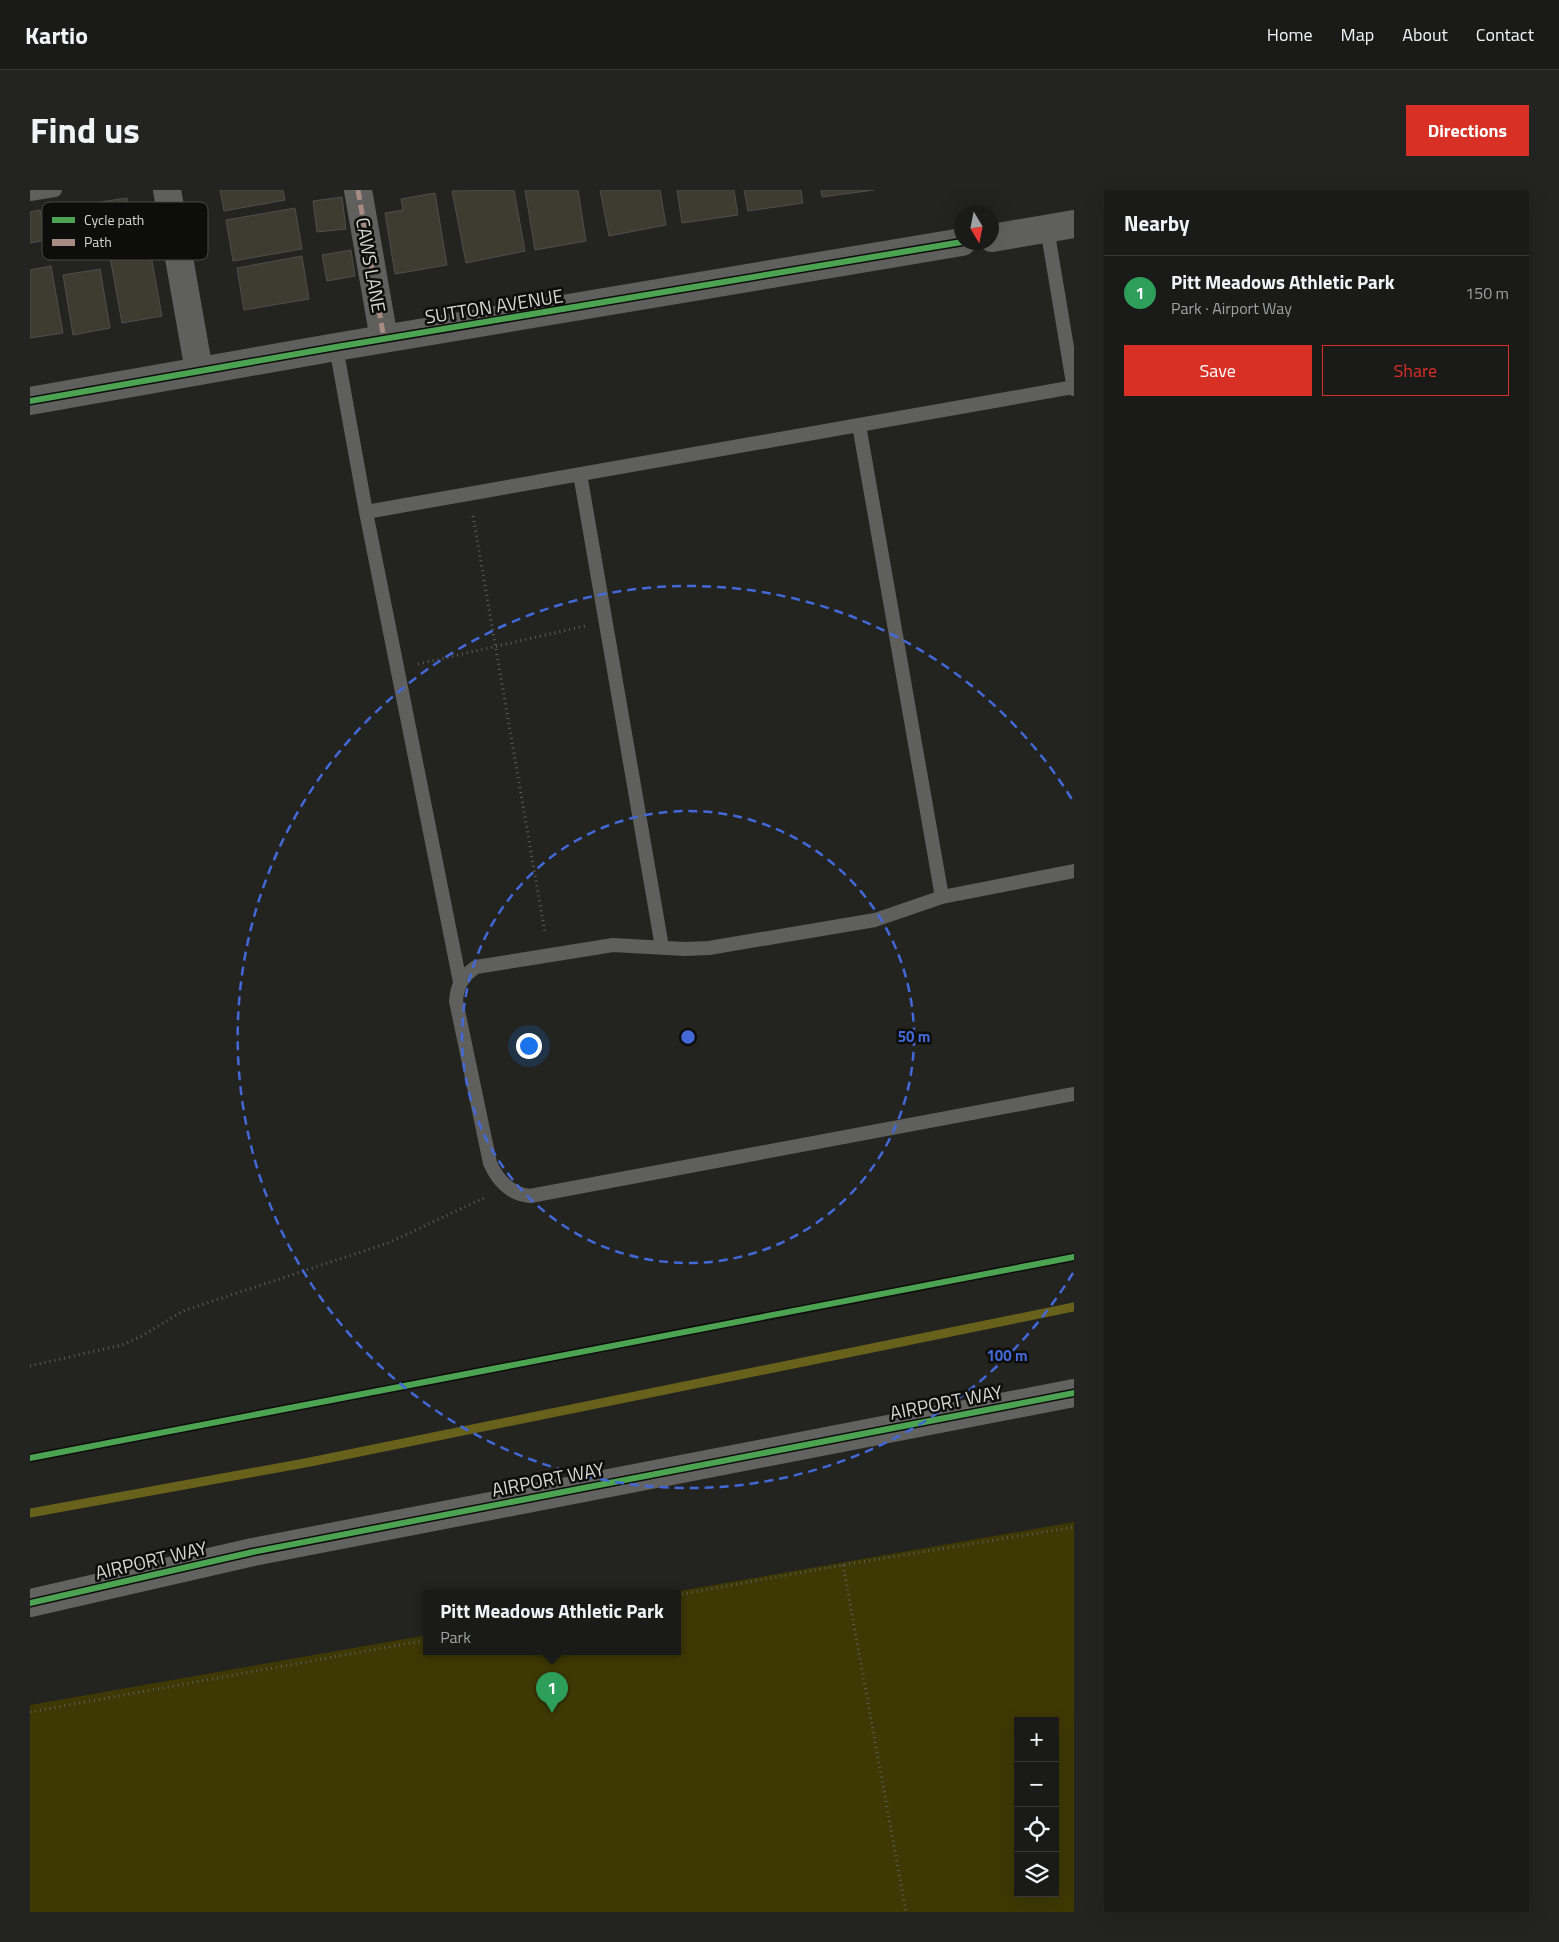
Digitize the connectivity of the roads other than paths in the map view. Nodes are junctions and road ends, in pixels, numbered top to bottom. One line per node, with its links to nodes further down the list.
1 (55, 190): 3 (lane)
2 (358, 190): 9 (street, CAWS LANE)
3 (30, 194)
4 (1074, 224): 5 (street)
5 (1047, 228): 6 (street); 12 (lane)
6 (999, 237)
7 (954, 243): 9 (street, SUTTON AVENUE)
8 (179, 260): 11 (street)
9 (384, 339): 10 (street, SUTTON AVENUE)
10 (336, 347): 11 (street, SUTTON AVENUE); 16 (lane)
11 (199, 371): 13 (street, SUTTON AVENUE)
12 (1074, 388): 14 (lane)
13 (30, 401)
14 (859, 425): 15 (lane); 18 (lane)
15 (580, 474): 16 (lane); 19 (lane)
16 (366, 512): 20 (lane)
17 (1074, 872): 18 (lane)
18 (942, 897): 19 (lane)
19 (662, 947): 20 (lane)
20 (460, 982): 21 (lane)
21 (1074, 1094)
22 (1074, 1393): 23 (main road, AIRPORT WAY)
23 (30, 1603)

